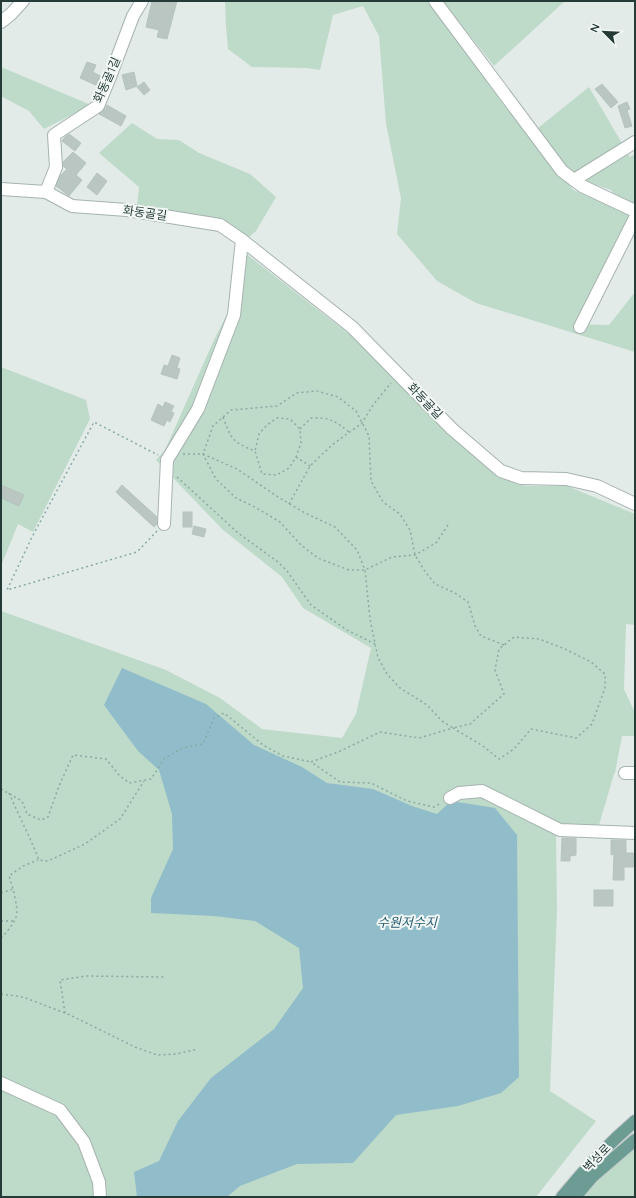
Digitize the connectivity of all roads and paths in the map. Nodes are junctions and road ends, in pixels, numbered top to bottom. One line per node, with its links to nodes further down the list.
1 (23, 1): 4 (street)
2 (142, 1): 8 (street, 화동골1길)
3 (435, 1): 6 (street)
4 (1, 22)
5 (635, 142): 6 (street)
6 (574, 180): 9 (street)
7 (1, 189): 8 (street)
8 (46, 192): 11 (street, 화동골길)
9 (635, 211)
10 (635, 218): 12 (street)
11 (242, 240): 13 (street, 화동골길); 21 (street)
12 (580, 327)
13 (399, 374): 15 (path); 24 (street, 화동골길)
14 (223, 417): 15 (path); 18 (path); 19 (path)
15 (362, 423): 17 (path); 27 (path)
16 (300, 428): 17 (path); 18 (path); 20 (path)
17 (349, 432): 22 (path)
18 (255, 451): 20 (path)
19 (203, 454): 21 (path); 23 (path); 28 (path)
20 (296, 457): 22 (path)
21 (168, 461): 25 (street); 25 (path); 29 (path)
22 (310, 466): 23 (path)
23 (289, 504): 28 (path)
24 (635, 504)
25 (164, 524)
26 (448, 525): 27 (path)
27 (415, 555): 28 (path); 30 (path)
28 (365, 570): 29 (path)
29 (375, 644): 31 (path)
30 (504, 645): 31 (path); 31 (path)
31 (453, 728): 32 (path)
32 (311, 762): 33 (path); 36 (path)
33 (144, 780): 35 (path); 38 (path)
34 (1, 789): 35 (path)
35 (9, 793): 38 (path)
36 (450, 798): 37 (street)
37 (635, 833)
38 (39, 860): 39 (path)
39 (13, 889): 40 (path); 42 (path)
40 (1, 894)
41 (1, 921): 42 (path)
42 (14, 921): 43 (path)
43 (1, 938)
44 (164, 977): 46 (path)
45 (1, 994): 46 (path)
46 (65, 1013): 47 (path)
47 (198, 1049)
48 (1, 1083): 51 (street)
49 (635, 1121): 52 (main road, 벽성로)
50 (635, 1140): 53 (main road, 벽성로)
51 (100, 1197)
52 (562, 1197)
53 (575, 1197)

